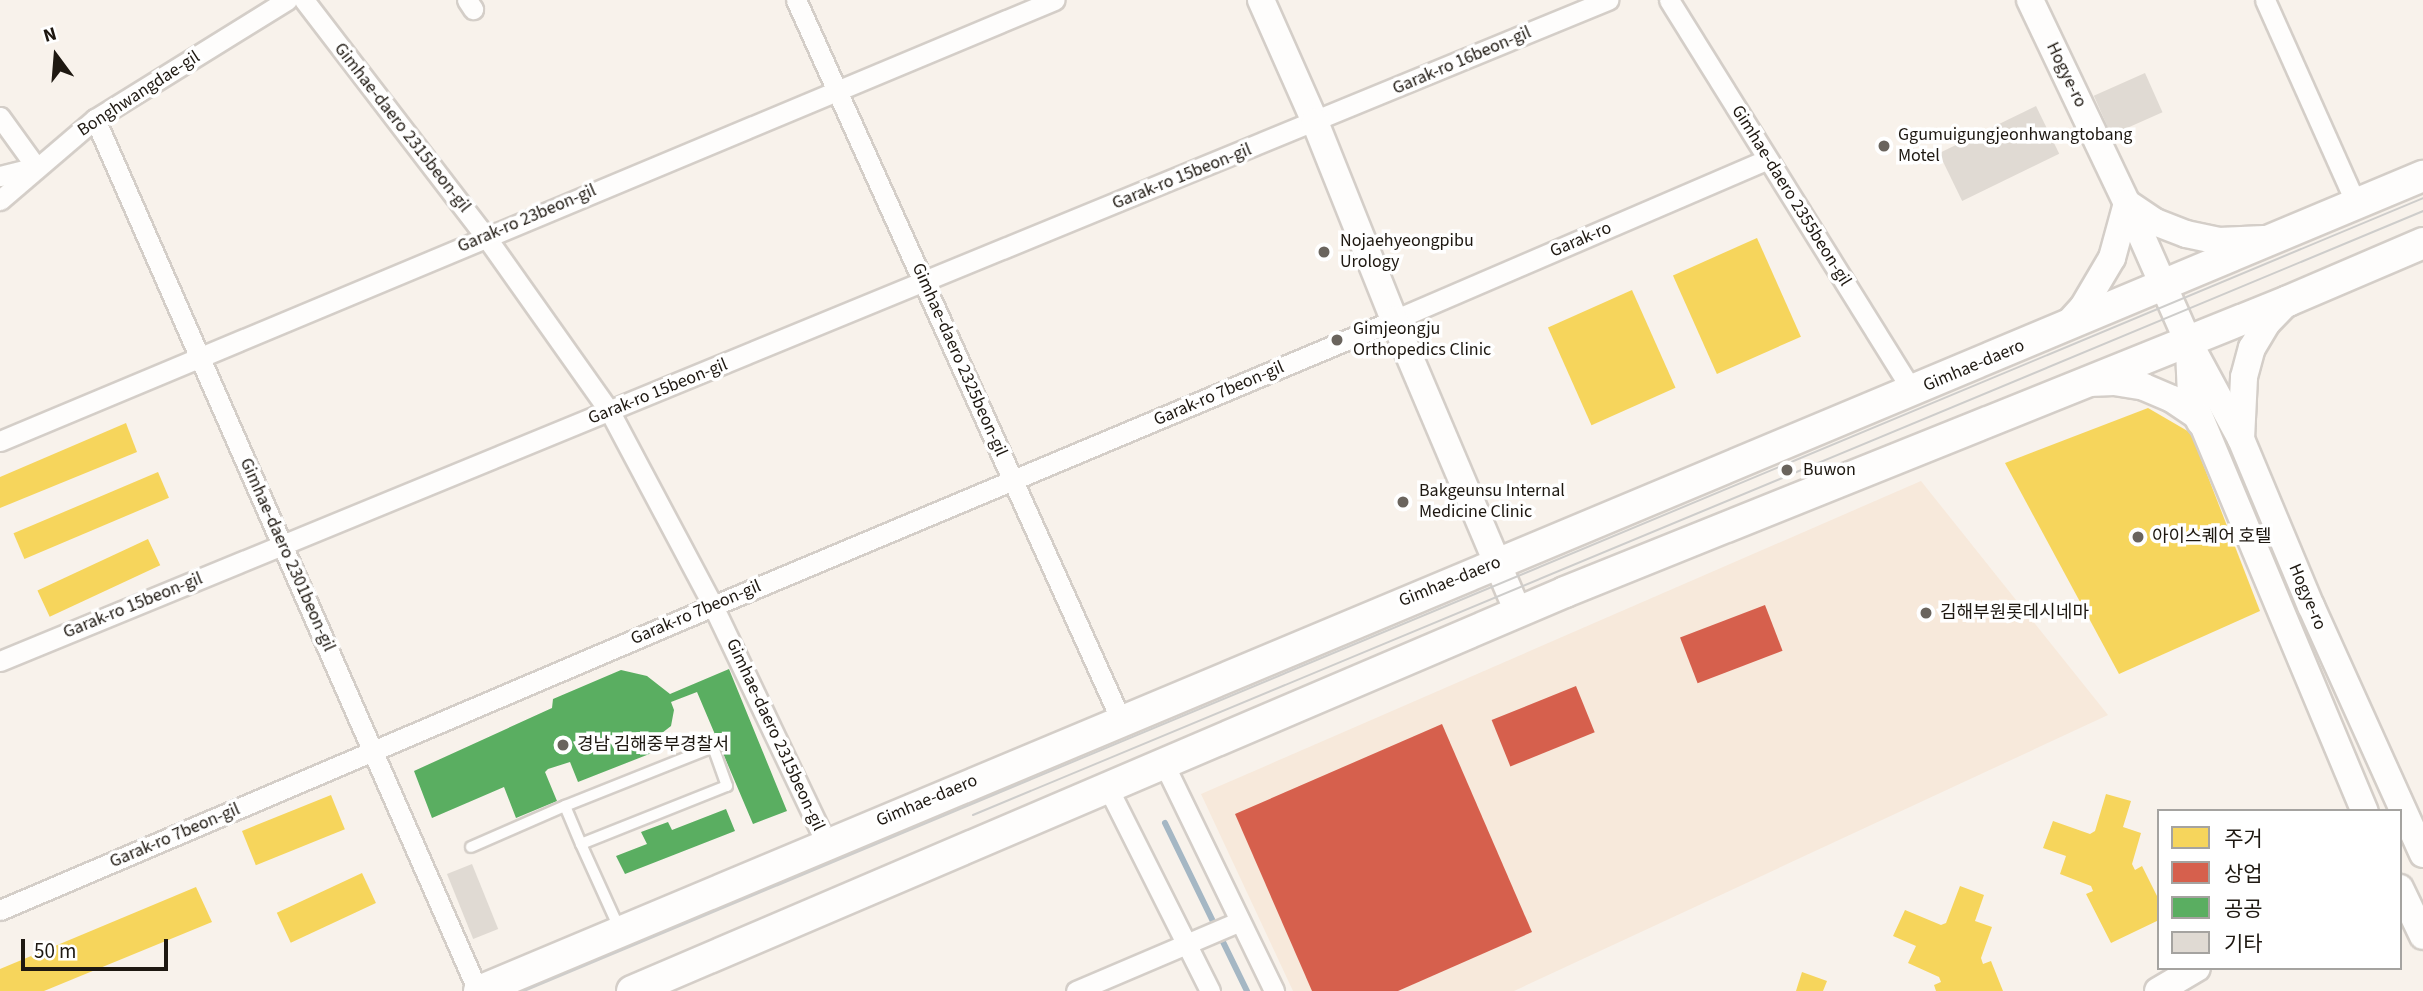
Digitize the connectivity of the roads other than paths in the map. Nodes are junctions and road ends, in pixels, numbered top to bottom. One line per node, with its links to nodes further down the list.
1 (288, 0): 12 (street, Bonghwangdae-gil)
2 (304, 0): 22 (street, Gimhae-daero 2315beon-gil)
3 (796, 0): 10 (street, Gimhae-daero 2325beon-gil)
4 (1054, 0): 10 (street, Garak-ro 23beon-gil)
5 (1261, 0): 13 (main road)
6 (1608, 0): 13 (street, Garak-ro 16beon-gil)
7 (1669, 0): 14 (street, Gimhae-daero 2355beon-gil)
8 (2030, 0): 19 (main road, Hogye-ro)
9 (2264, 0): 20 (street)
10 (837, 90): 22 (street, Garak-ro 23beon-gil); 24 (street, Gimhae-daero 2325beon-gil)
11 (0, 117): 15 (street)
12 (95, 119): 15 (street, Bonghwangdae-gil); 30 (street, Gimhae-daero 2301beon-gil)
13 (1315, 122): 24 (street, Garak-ro 15beon-gil); 27 (main road)
14 (1767, 159): 27 (street, Garak-ro); 32 (street, Gimhae-daero 2355beon-gil)
15 (36, 167): 16 (street); 18 (street, Bonghwangdae-gil)
16 (0, 176)
17 (2423, 176): 20 (main road, Gimhae-daero)
18 (0, 200)
19 (2127, 203): 21 (main road); 25 (main road, Hogye-ro); 28 (main road)
20 (2356, 203): 21 (main road, Gimhae-daero)
21 (2286, 235): 25 (main road, Gimhae-daero)
22 (486, 237): 30 (street, Garak-ro 23beon-gil); 33 (street, Gimhae-daero 2315beon-gil)
23 (2423, 243): 26 (main road)
24 (924, 283): 33 (street, Garak-ro 15beon-gil); 37 (street, Gimhae-daero 2325beon-gil)
25 (2165, 286): 28 (main road, Gimhae-daero); 29 (main road, Hogye-ro)
26 (2288, 301): 29 (main road); 34 (main road)
27 (1394, 320): 37 (street, Garak-ro 7beon-gil); 39 (main road)
28 (2063, 328): 32 (main road, Gimhae-daero)
29 (2188, 341): 31 (main road); 34 (main road, Hogye-ro); 35 (main road, Hogye-ro)
30 (199, 356): 36 (street, Garak-ro 23beon-gil); 38 (street, Gimhae-daero 2301beon-gil)
31 (2084, 383): 35 (main road); 41 (main road)
32 (1913, 392): 39 (main road, Gimhae-daero)
33 (610, 412): 38 (street, Garak-ro 15beon-gil); 40 (street, Gimhae-daero 2315beon-gil)
34 (2241, 439): 49 (main road, Hogye-ro)
35 (2209, 440): 48 (main road, Hogye-ro)
36 (0, 441)
37 (1013, 480): 40 (street, Garak-ro 7beon-gil); 43 (street, Gimhae-daero 2325beon-gil)
38 (282, 545): 42 (street, Garak-ro 15beon-gil); 44 (street, Gimhae-daero 2301beon-gil)
39 (1498, 561): 41 (main road); 43 (main road, Gimhae-daero)
40 (713, 606): 44 (street, Garak-ro 7beon-gil); 51 (street, Gimhae-daero 2315beon-gil)
41 (1518, 612): 45 (main road)
42 (0, 662)
43 (1121, 720): 51 (main road, Gimhae-daero)
44 (373, 751): 56 (street, Garak-ro 7beon-gil); 63 (street, Gimhae-daero 2301beon-gil)
45 (1164, 764): 46 (main road); 57 (street)
46 (1108, 788): 60 (street); 62 (main road)
47 (565, 806): 52 (lane); 52 (lane); 54 (lane)
48 (2364, 809)
49 (2401, 809)
50 (2402, 812): 53 (main road, Hogye-ro)
51 (826, 843): 58 (main road, Gimhae-daero)
52 (581, 844): 58 (lane)
53 (2416, 844)
54 (471, 847)
55 (2402, 892): 59 (main road)
56 (0, 910)
57 (1225, 928): 60 (street); 66 (street)
58 (620, 931): 63 (main road, Gimhae-daero)
59 (2423, 936)
60 (1186, 944): 64 (street); 65 (street)
61 (2194, 970): 67 (main road)
62 (645, 988)
63 (478, 991)
64 (1076, 991)
65 (1210, 991)
66 (1275, 991)
67 (2158, 991)

